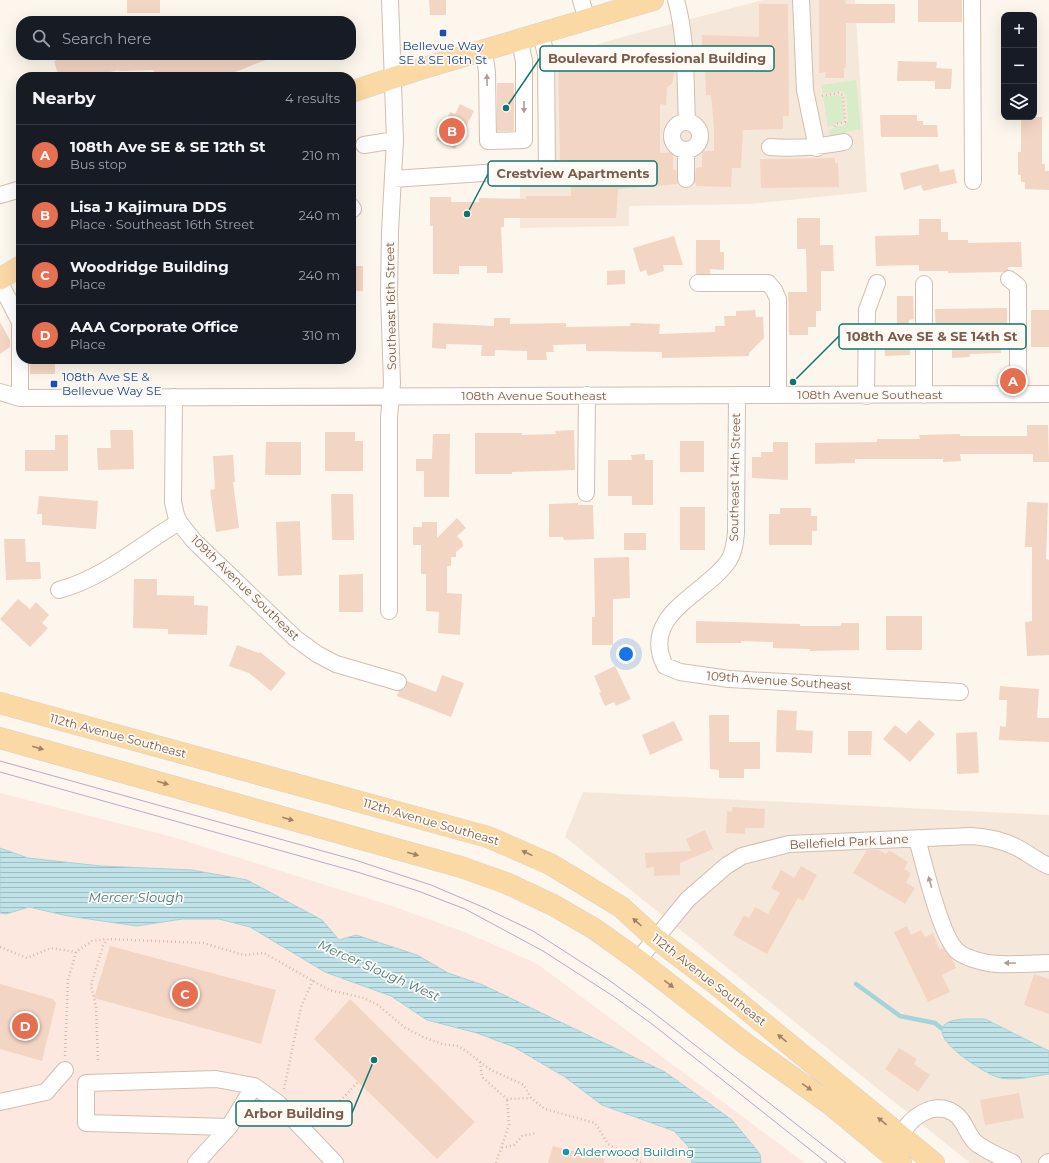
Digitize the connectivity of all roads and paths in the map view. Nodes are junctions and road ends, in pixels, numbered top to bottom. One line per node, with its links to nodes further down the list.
1 (390, 0): 11 (street, Southeast 16th Street)
2 (581, 0): 7 (street)
3 (653, 0): 7 (main road)
4 (676, 0): 14 (street)
5 (801, 0): 20 (street)
6 (972, 0): 24 (street)
7 (587, 20): 8 (main road)
8 (541, 34): 9 (main road); 22 (street)
9 (520, 40): 10 (main road); 10 (street, one-way to 10)
10 (484, 51): 11 (main road)
11 (392, 78): 12 (main road); 16 (street, Southeast 16th Street)
12 (356, 90)
13 (821, 96): 15 (path)
14 (687, 121): 21 (street); 21 (street)
15 (826, 129)
16 (395, 140): 18 (street); 22 (street, Southeast 16th Street)
17 (844, 142): 20 (street)
18 (364, 145)
19 (770, 147): 20 (street)
20 (817, 148)
21 (686, 152): 23 (street)
22 (393, 179): 43 (street, Southeast 16th Street)
23 (686, 180)
24 (973, 181)
25 (16, 190): 26 (street)
26 (0, 195)
27 (16, 269): 28 (main road)
28 (0, 279)
29 (1009, 279): 37 (street)
30 (0, 283): 34 (street)
31 (698, 283): 41 (street)
32 (877, 283): 44 (street)
33 (924, 284): 42 (street)
34 (16, 314)
35 (20, 364): 46 (street)
36 (0, 392): 46 (street, 108th Avenue Southeast)
37 (1018, 394): 38 (street, 108th Avenue Southeast); 42 (street, 108th Avenue Southeast)
38 (1049, 394)
39 (587, 395): 40 (street, 108th Avenue Southeast); 43 (street, 108th Avenue Southeast); 48 (street)
40 (737, 395): 41 (street, 108th Avenue Southeast); 50 (street, Southeast 14th Street)
41 (778, 395): 44 (street, 108th Avenue Southeast)
42 (924, 395): 44 (street, 108th Avenue Southeast)
43 (391, 396): 45 (street, 108th Avenue Southeast); 52 (street, Southeast 16th Street)
44 (866, 396)
45 (174, 397): 46 (street, 108th Avenue Southeast); 49 (street)
46 (20, 398): 47 (street, 108th Avenue Southeast)
47 (0, 405)
48 (586, 493)
49 (179, 522): 51 (street); 53 (street, 109th Avenue Southeast)
50 (730, 558): 54 (street, 109th Avenue Southeast)
51 (59, 590)
52 (389, 612)
53 (398, 682)
54 (960, 692)
55 (0, 704): 59 (main road, 112th Avenue Southeast, one-way to 55)
56 (0, 738): 63 (main road, one-way to 63)
57 (917, 838): 58 (street, Bellefield Park Lane); 59 (street, Bellefield Park Lane); 64 (street, one-way to 57)
58 (1049, 866)
59 (655, 938): 63 (street, Bellefield Park Lane); 78 (main road, 112th Avenue Southeast, one-way to 59)
60 (108, 939): 62 (path); 65 (path); 66 (path)
61 (0, 947): 62 (path)
62 (76, 952): 68 (path)
63 (638, 960): 84 (main road, one-way to 84)
64 (1049, 963)
65 (313, 980): 67 (path); 73 (path)
66 (98, 1060)
67 (480, 1062): 71 (path); 72 (path)
68 (65, 1070): 74 (street)
69 (358, 1082): 77 (path)
70 (254, 1086): 73 (street); 75 (street); 75 (street)
71 (531, 1098): 72 (path); 83 (path)
72 (507, 1099): 79 (path)
73 (278, 1103): 77 (street)
74 (0, 1105)
75 (228, 1126): 80 (street)
76 (536, 1133): 79 (path)
77 (309, 1135): 81 (street)
78 (901, 1136): 85 (main road, 112th Avenue Southeast); 86 (street)
79 (502, 1148): 82 (path)
80 (196, 1163)
81 (335, 1163)
82 (496, 1163)
83 (642, 1163)
84 (901, 1163)
85 (934, 1163)
86 (1013, 1163)

